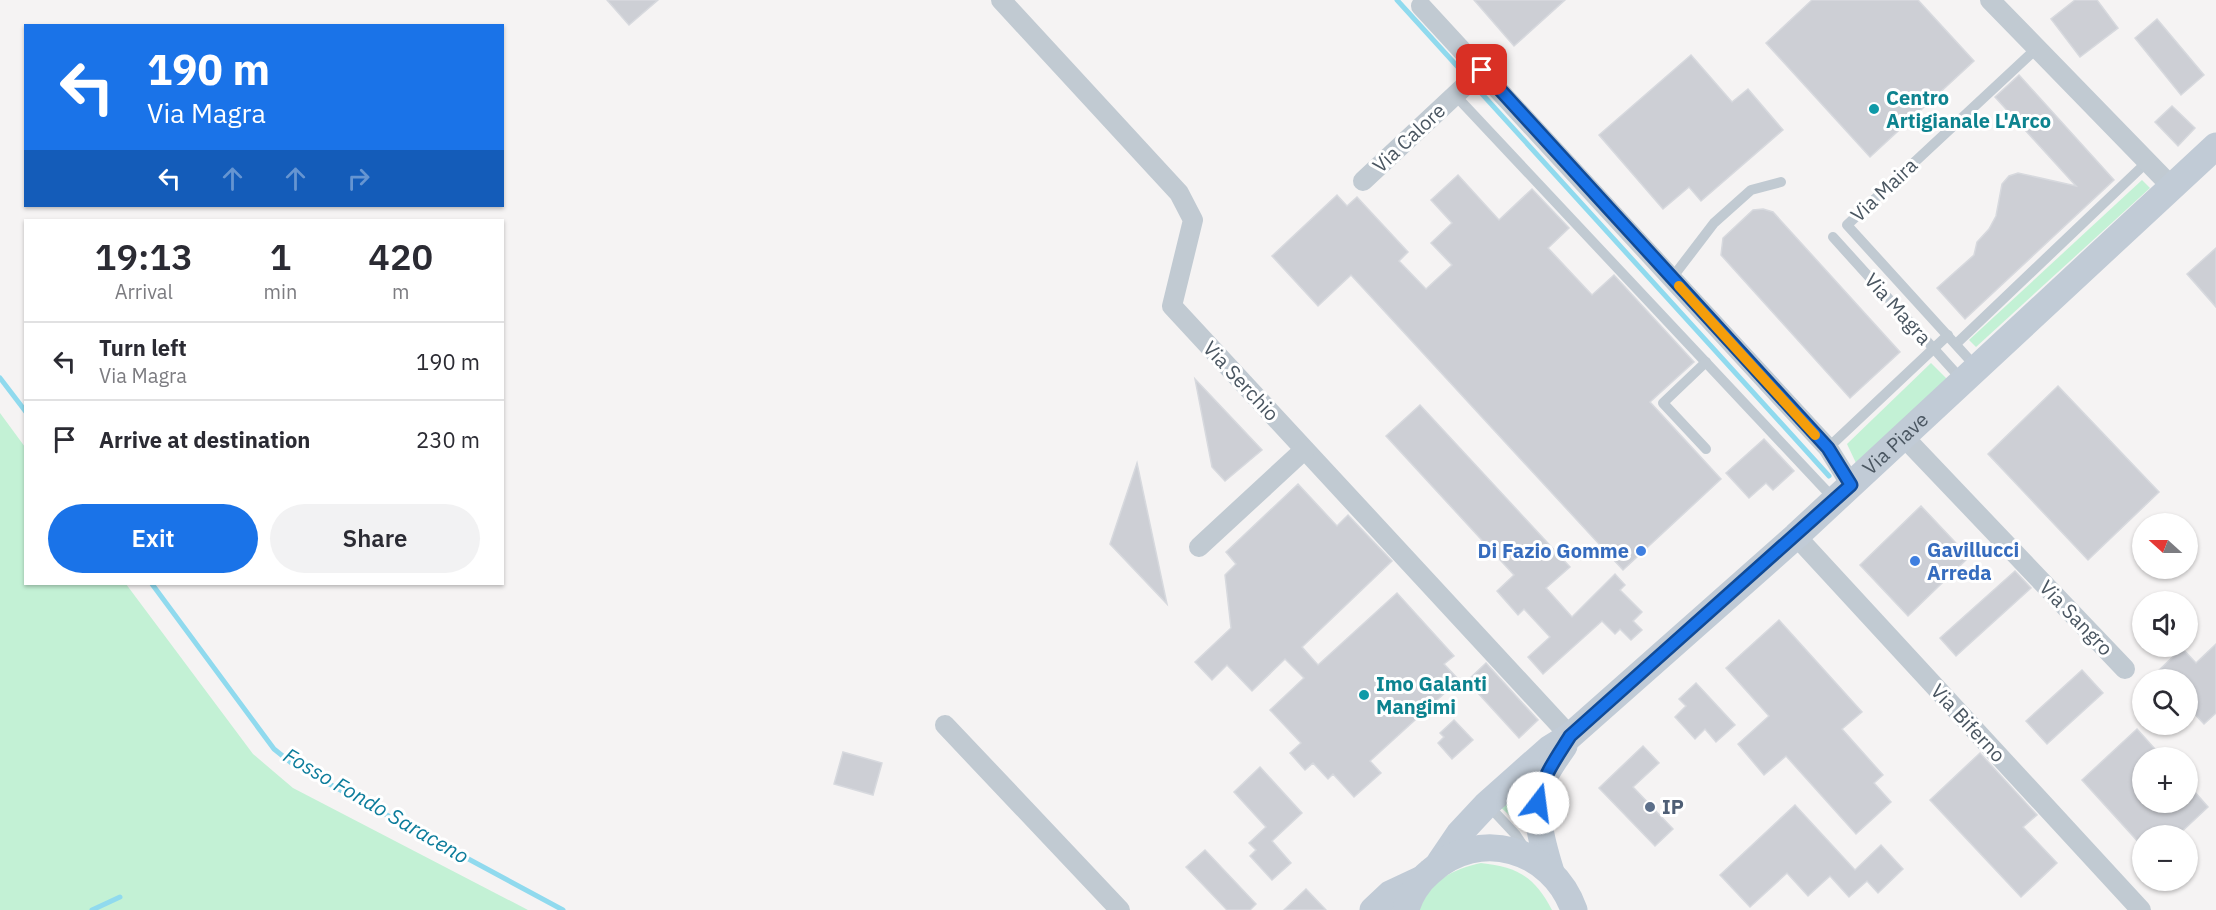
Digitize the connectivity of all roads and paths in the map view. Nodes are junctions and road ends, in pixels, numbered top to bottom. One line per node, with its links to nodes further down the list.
1 (1001, 0): 22 (street, Via Serchio)
2 (1990, 0): 4 (street)
3 (1421, 6): 5 (street)
4 (2037, 48): 8 (street); 14 (lane, Via Maira)
5 (1482, 70): 6 (street, Via Calore); 13 (street)
6 (1455, 95): 9 (street, Via Calore); 17 (lane)
7 (2216, 146): 11 (main road, Via Piave)
8 (2147, 162): 11 (street); 15 (lane)
9 (1363, 181)
10 (1781, 182): 13 (lane)
11 (2172, 187): 18 (main road, Via Piave)
12 (1833, 237): 16 (lane, Via Magra)
13 (1672, 278): 20 (street)
14 (1948, 335): 15 (lane, Via Maira); 16 (lane)
15 (1956, 344): 18 (lane, Via Maira)
16 (1934, 349): 18 (lane, Via Magra); 20 (lane)
17 (1706, 362): 21 (lane); 23 (lane)
18 (1970, 375): 19 (main road, Via Piave)
19 (1903, 436): 23 (main road, Via Piave); 26 (street, Via Sangro)
20 (1828, 448): 23 (street)
21 (1706, 449)
22 (1304, 450): 25 (street); 28 (street, Via Serchio)
23 (1843, 492): 24 (main road, Via Piave)
24 (1796, 536): 28 (main road, Via Piave); 36 (street, Via Biferno)
25 (1199, 547)
26 (2125, 669)
27 (945, 725): 32 (street)
28 (1570, 736): 29 (main road, Via Piave); 30 (main road, Via Piave)
29 (1487, 804): 30 (lane); 31 (main road, Via Piave)
30 (1541, 865): 31 (main road); 35 (main road)
31 (1431, 871): 33 (main road); 34 (main road, Via Piave)
32 (1120, 910)
33 (1373, 910)
34 (1406, 910)
35 (1574, 910)
36 (2141, 910)

